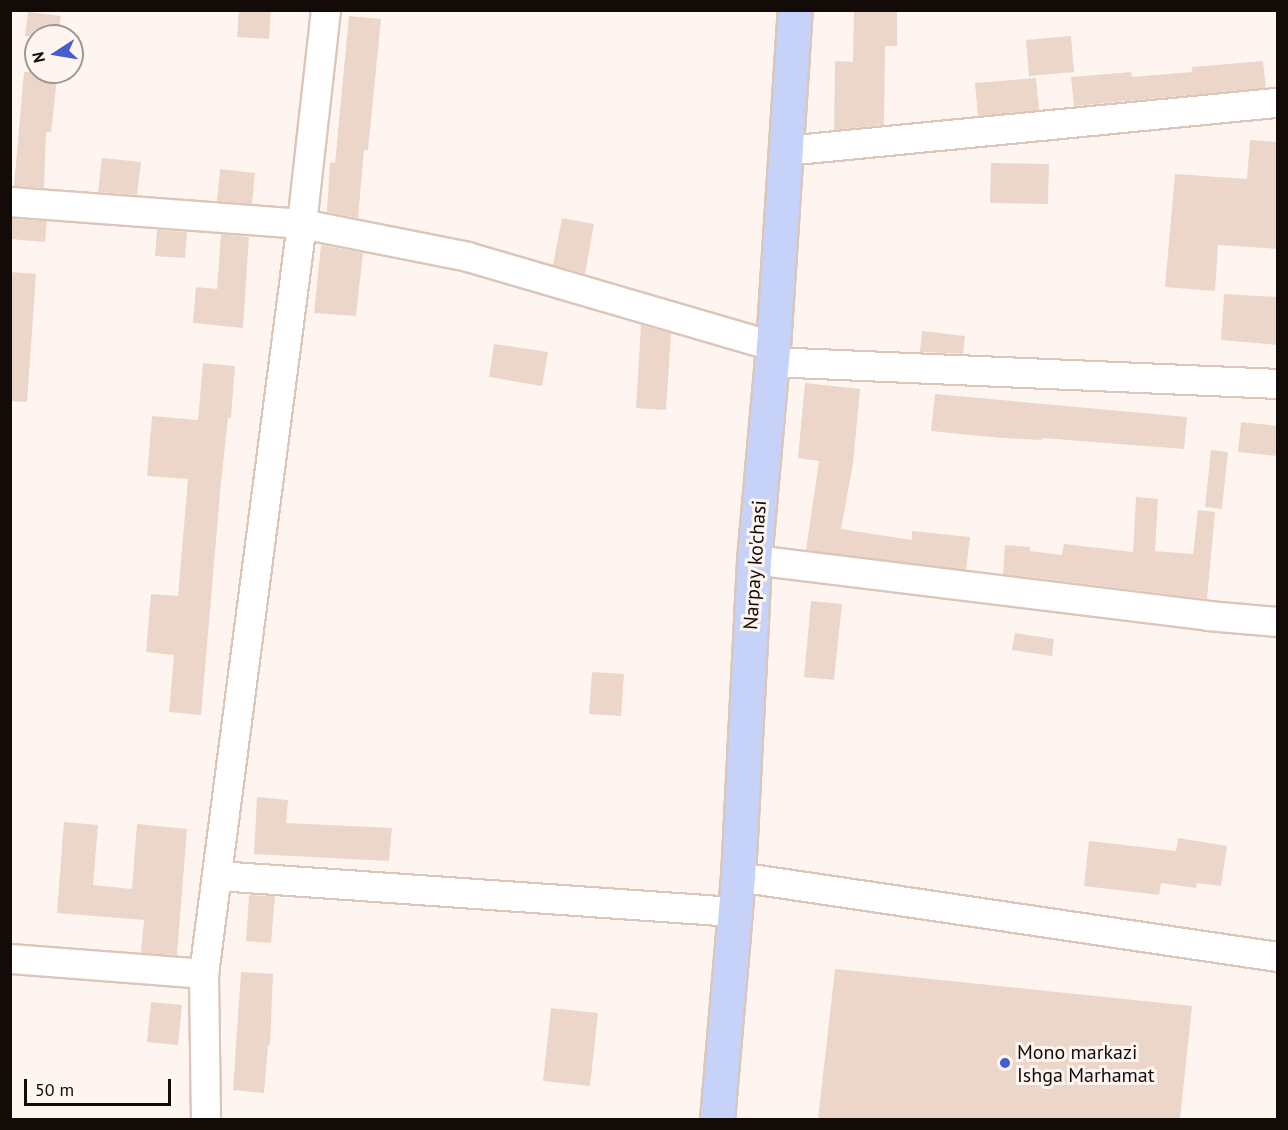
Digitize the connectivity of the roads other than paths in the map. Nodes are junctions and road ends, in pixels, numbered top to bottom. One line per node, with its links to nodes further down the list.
1 (326, 10): 6 (street)
2 (795, 10): 4 (main road, Narpay ko'chasi)
3 (1278, 103): 4 (street)
4 (786, 151): 7 (main road, Narpay ko'chasi)
5 (10, 202): 6 (street)
6 (302, 224): 7 (street); 11 (street)
7 (772, 354): 8 (street); 9 (main road, Narpay ko'chasi)
8 (1278, 384)
9 (754, 560): 10 (street); 12 (main road, Narpay ko'chasi)
10 (1278, 622)
11 (218, 876): 13 (street); 16 (street)
12 (738, 878): 13 (main road, Narpay ko'chasi); 14 (street)
13 (734, 912): 18 (main road, Narpay ko'chasi)
14 (1278, 957)
15 (10, 958): 16 (street)
16 (204, 974): 17 (street)
17 (206, 1119)
18 (717, 1119)

